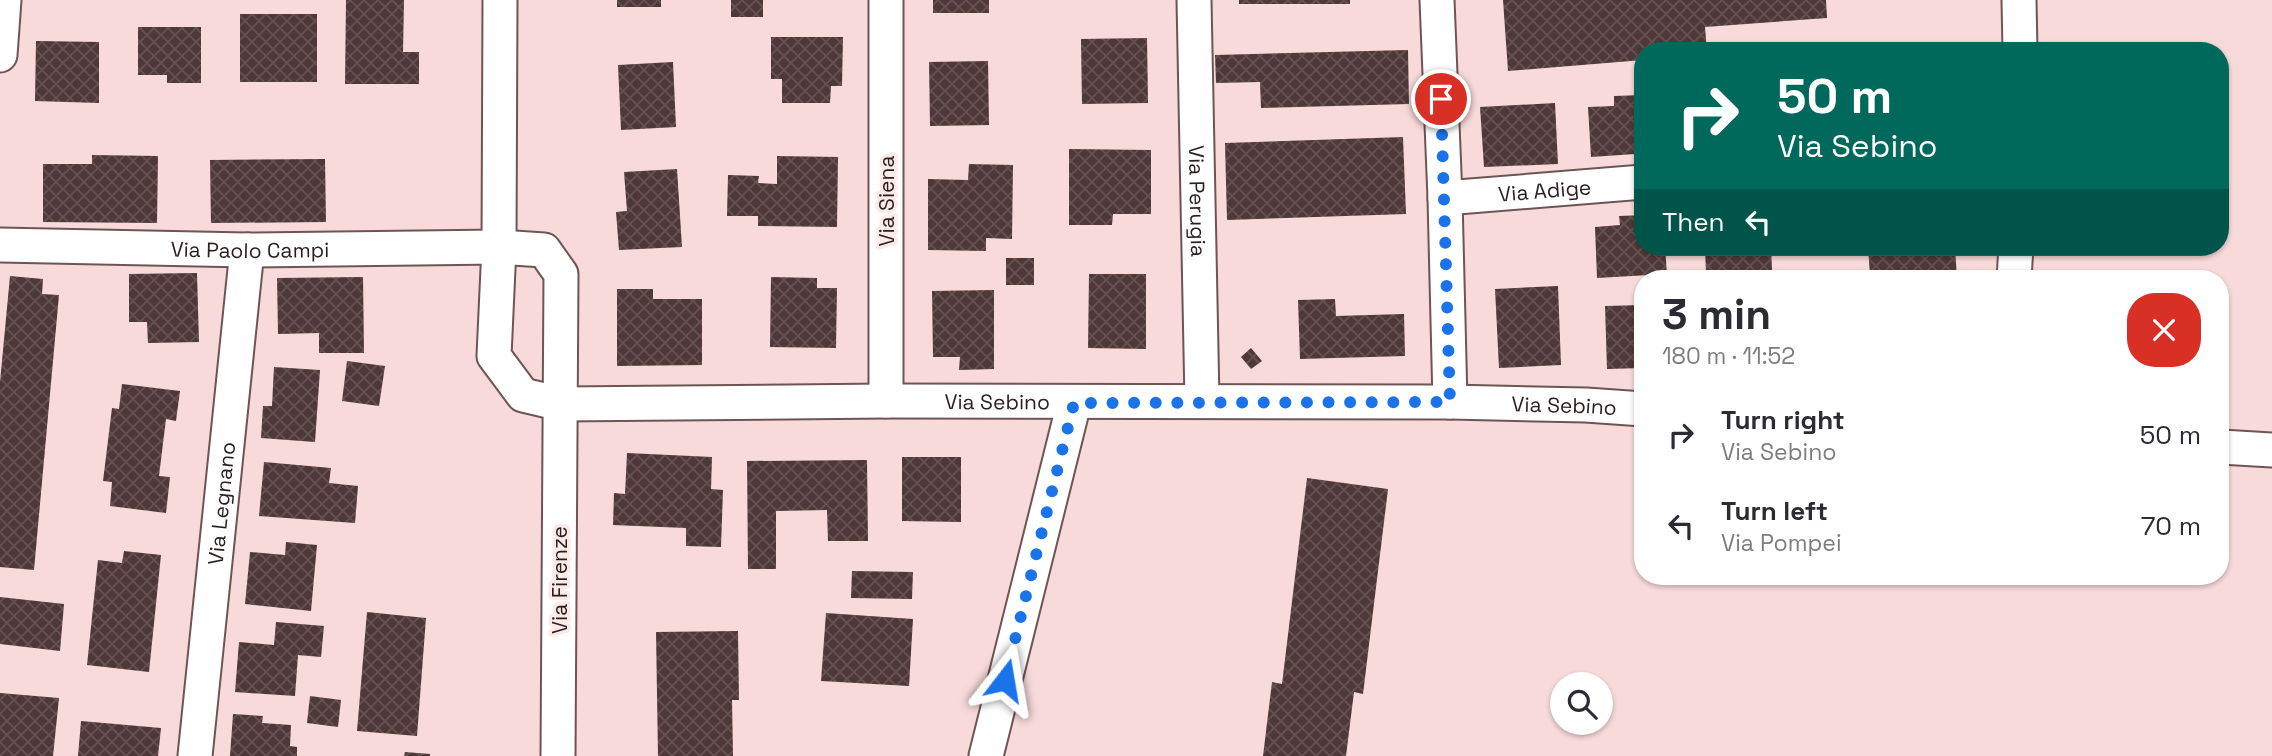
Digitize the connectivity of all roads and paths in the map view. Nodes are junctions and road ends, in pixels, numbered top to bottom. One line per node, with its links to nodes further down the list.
1 (4, 0): 8 (street)
2 (500, 0): 12 (street)
3 (886, 0): 14 (street, Via Siena)
4 (1194, 0): 15 (street, Via Perugia)
5 (1437, 0): 10 (street)
6 (2019, 0): 7 (street)
7 (2020, 42)
8 (0, 55)
9 (1634, 183): 10 (street, Via Adige)
10 (1445, 198): 16 (street)
11 (0, 245): 13 (street, Via Paolo Campi)
12 (499, 247): 13 (street, Via Paolo Campi); 18 (street); 18 (street, Via Firenze)
13 (247, 250): 22 (street, Via Legnano)
14 (886, 401): 17 (street, Via Sebino); 18 (street, Via Sebino)
15 (1202, 401): 16 (street, Via Sebino); 17 (street, Via Sebino)
16 (1450, 402): 19 (street, Via Sebino)
17 (1074, 403): 24 (street)
18 (561, 404): 23 (street, Via Firenze)
19 (1634, 408)
20 (2229, 447): 21 (street)
21 (2272, 450)
22 (195, 756)
23 (558, 756)
24 (986, 756)

